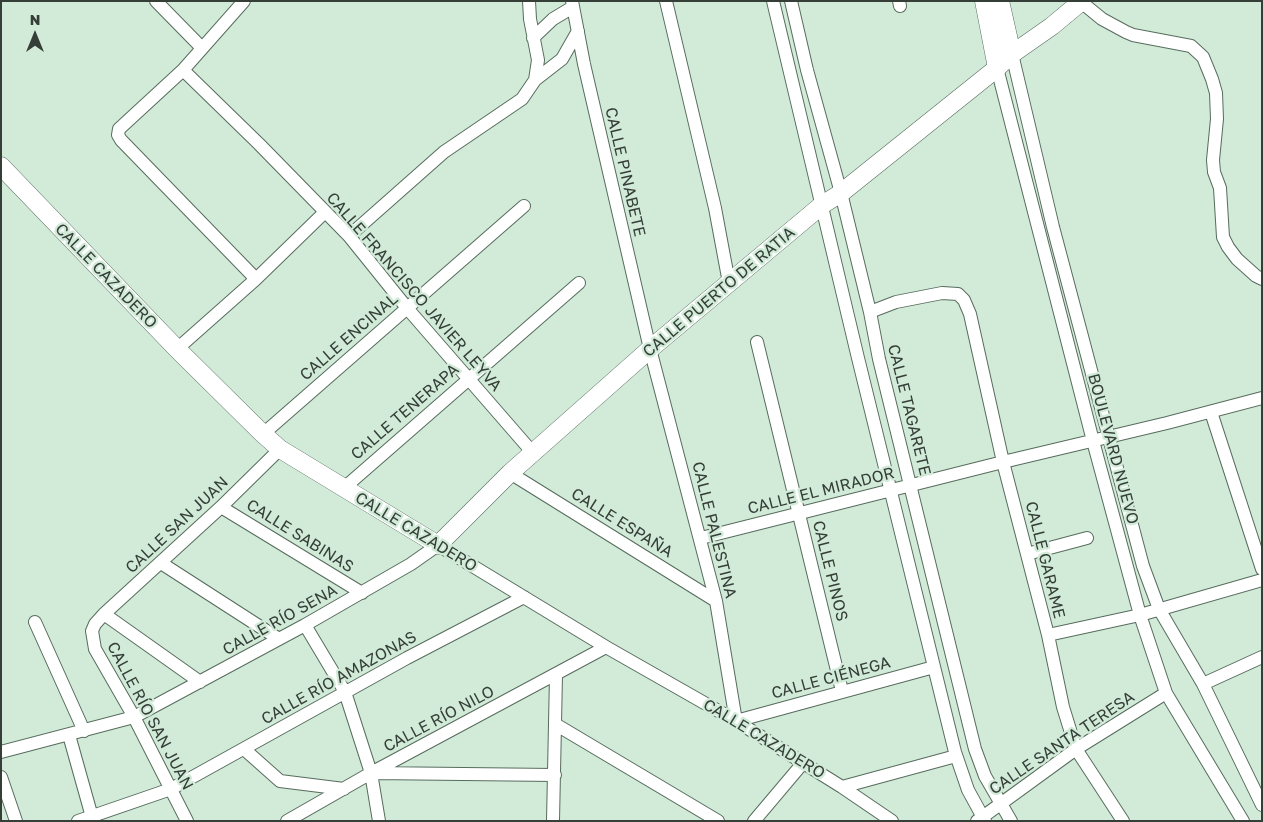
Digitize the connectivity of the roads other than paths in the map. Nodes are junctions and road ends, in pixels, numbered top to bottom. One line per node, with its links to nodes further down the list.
1 (156, 1): 13 (street)
2 (244, 1): 13 (street)
3 (529, 1): 12 (street)
4 (666, 1): 29 (street)
5 (773, 1): 18 (street)
6 (791, 1): 17 (street, CALLE TAGARETE)
7 (984, 1): 15 (street)
8 (1000, 1): 14 (street)
9 (1081, 2): 14 (street, CALLE PUERTO DE RATIA); 27 (street)
10 (572, 4): 11 (street, CALLE PINABETE); 12 (street)
11 (578, 31): 19 (street); 34 (street, CALLE PINABETE)
12 (533, 38): 19 (street)
13 (202, 48): 16 (street)
14 (1012, 54): 15 (street, CALLE PUERTO DE RATIA); 39 (street, BOULEVARD NUEVO)
15 (997, 68): 21 (street, CALLE PUERTO DE RATIA); 40 (street, BOULEVARD NUEVO)
16 (182, 70): 24 (street, CALLE FRANCISCO JAVIER LEYVA); 26 (street)
17 (807, 70): 18 (street); 21 (street, CALLE TAGARETE)
18 (790, 73): 22 (street)
19 (535, 80): 25 (street)
20 (1, 166): 33 (street, CALLE CAZADERO)
21 (841, 193): 22 (street, CALLE PUERTO DE RATIA); 31 (street, CALLE TAGARETE)
22 (822, 205): 29 (street, CALLE PUERTO DE RATIA); 47 (street)
23 (524, 206): 30 (street, CALLE ENCINAL)
24 (325, 212): 25 (street, CALLE FRANCISCO JAVIER LEYVA); 26 (street)
25 (349, 236): 30 (street, CALLE FRANCISCO JAVIER LEYVA)
26 (256, 279): 33 (street)
27 (1262, 279)
28 (579, 283): 35 (street, CALLE TENERAPA)
29 (730, 283): 34 (street, CALLE PUERTO DE RATIA)
30 (407, 308): 35 (street, CALLE FRANCISCO JAVIER LEYVA); 38 (street, CALLE ENCINAL)
31 (870, 312): 43 (street, CALLE GARAME); 45 (street, CALLE TAGARETE)
32 (758, 342): 49 (street, CALLE PINOS)
33 (177, 349): 38 (street, CALLE CAZADERO)
34 (650, 349): 42 (street, CALLE PUERTO DE RATIA); 50 (street, CALLE PALESTINA)
35 (468, 378): 42 (street, CALLE FRANCISCO JAVIER LEYVA); 46 (street, CALLE TENERAPA)
36 (1262, 398): 37 (street, CALLE EL MIRADOR)
37 (1211, 412): 39 (street, CALLE EL MIRADOR); 55 (street)
38 (263, 434): 41 (street, CALLE CAZADERO)
39 (1108, 437): 40 (street, CALLE EL MIRADOR); 60 (street, BOULEVARD NUEVO)
40 (1093, 441): 43 (street, CALLE EL MIRADOR); 62 (street, BOULEVARD NUEVO)
41 (280, 448): 46 (street, CALLE CAZADERO); 48 (street, CALLE SAN JUAN)
42 (533, 453): 44 (street, CALLE PUERTO DE RATIA)
43 (1003, 462): 45 (street, CALLE EL MIRADOR); 53 (street, CALLE GARAME)
44 (510, 473): 52 (street, CALLE PUERTO DE RATIA); 59 (street, CALLE ESPAÑA)
45 (911, 485): 47 (street, CALLE EL MIRADOR); 93 (street, CALLE TAGARETE)
46 (344, 488): 52 (street, CALLE CAZADERO)
47 (891, 490): 49 (street, CALLE EL MIRADOR); 70 (street)
48 (222, 507): 54 (street, CALLE SAN JUAN); 57 (street, CALLE SABINAS)
49 (799, 513): 50 (street, CALLE EL MIRADOR); 74 (street, CALLE PINOS)
50 (701, 538): 59 (street, CALLE PALESTINA)
51 (1088, 538): 53 (street)
52 (438, 545): 57 (street, CALLE RÍO SENA); 58 (street, CALLE CAZADERO)
53 (1027, 554): 66 (street, CALLE GARAME)
54 (161, 563): 61 (street, CALLE SAN JUAN); 67 (street)
55 (1262, 569)
56 (1262, 580): 60 (street)
57 (362, 593): 65 (street, CALLE RÍO SENA)
58 (524, 597): 68 (street, CALLE CAZADERO); 75 (street, CALLE RÍO AMAZONAS)
59 (716, 601): 78 (street, CALLE PALESTINA)
60 (1160, 608): 62 (street); 73 (street, BOULEVARD NUEVO)
61 (104, 614): 64 (street, CALLE SAN JUAN); 72 (street)
62 (1140, 615): 66 (street); 76 (street, BOULEVARD NUEVO)
63 (35, 622): 80 (street)
64 (94, 624): 77 (street, CALLE RÍO SAN JUAN)
65 (305, 625): 67 (street, CALLE RÍO SENA); 75 (street)
66 (1048, 635): 83 (street, CALLE GARAME)
67 (279, 639): 72 (street, CALLE RÍO SENA)
68 (606, 647): 71 (street, CALLE RÍO NILO); 78 (street, CALLE CAZADERO)
69 (1262, 657): 73 (street)
70 (934, 667): 74 (street, CALLE CIÉNEGA); 85 (street)
71 (556, 675): 79 (street); 87 (street, CALLE RÍO NILO)
72 (200, 682): 77 (street, CALLE RÍO SENA)
73 (1203, 684): 94 (street, BOULEVARD NUEVO)
74 (842, 691): 78 (street, CALLE CIÉNEGA)
75 (345, 692): 82 (street, CALLE RÍO AMAZONAS); 87 (street)
76 (1166, 692): 83 (street, CALLE SANTA TERESA); 108 (street, BOULEVARD NUEVO)
77 (134, 717): 80 (street, CALLE RÍO SENA); 91 (street, CALLE RÍO SAN JUAN)
78 (736, 721): 86 (street, CALLE CAZADERO)
79 (556, 724): 88 (street); 103 (street)
80 (84, 731): 81 (street, CALLE RÍO SENA)
81 (69, 736): 84 (street, CALLE RÍO SENA); 95 (street)
82 (244, 748): 91 (street, CALLE RÍO AMAZONAS); 92 (street)
83 (1076, 750): 93 (street, CALLE SANTA TERESA); 107 (street, CALLE GARAME)
84 (1, 752)
85 (956, 756): 90 (street); 96 (street)
86 (803, 763): 90 (street, CALLE CAZADERO); 104 (street)
87 (371, 773): 88 (street); 92 (street, CALLE RÍO NILO); 101 (street)
88 (555, 775): 102 (street)
89 (1, 777): 97 (street)
90 (842, 786): 105 (street, CALLE CAZADERO)
91 (171, 789): 95 (street, CALLE RÍO AMAZONAS); 99 (street, CALLE RÍO SAN JUAN)
92 (344, 789): 100 (street, CALLE RÍO NILO)
93 (1000, 804): 96 (street, CALLE SANTA TERESA); 106 (street, CALLE TAGARETE)
94 (1262, 805)
95 (92, 817): 98 (street, CALLE RÍO AMAZONAS)
96 (981, 819)
97 (16, 821)
98 (78, 821)
99 (187, 821)
100 (287, 821)
101 (379, 821)
102 (553, 821)
103 (718, 821)
104 (754, 821)
105 (892, 821)
106 (1011, 821)
107 (1123, 821)
108 (1243, 821)

